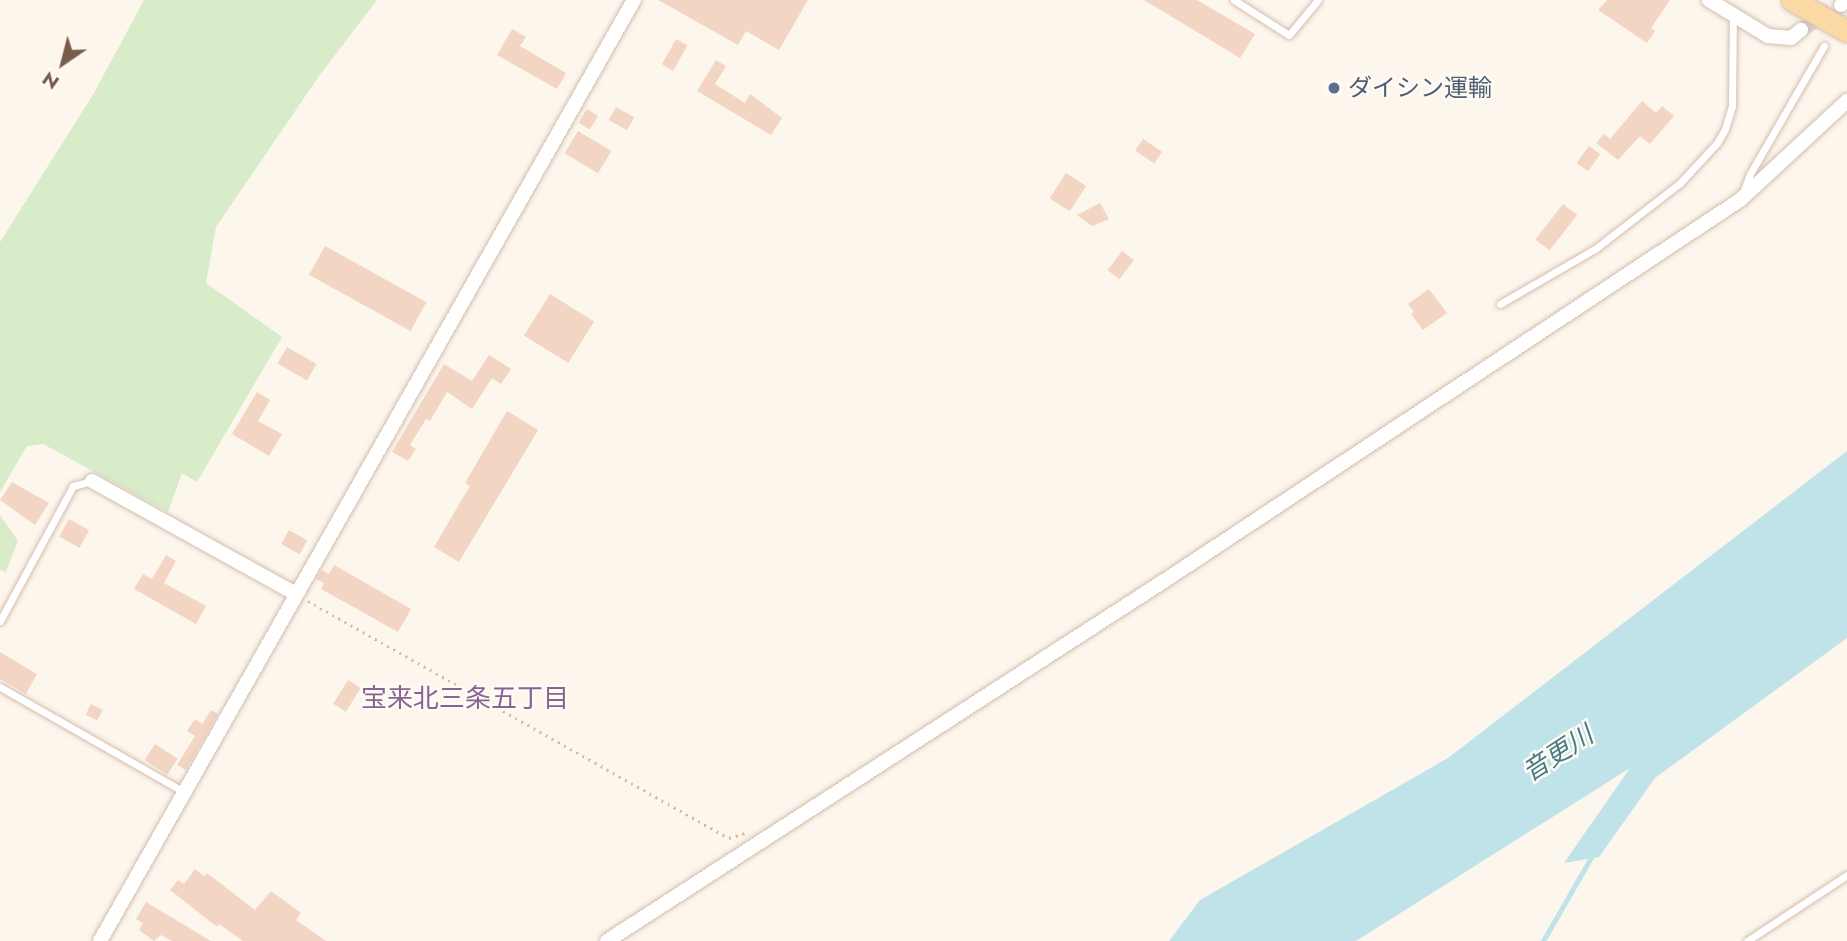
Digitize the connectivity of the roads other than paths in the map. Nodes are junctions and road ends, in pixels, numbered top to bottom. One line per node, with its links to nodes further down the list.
1 (634, 0): 14 (street)
2 (1234, 0): 3 (lane)
3 (1318, 0)
4 (1709, 0): 6 (street)
5 (1792, 0): 8 (main road)
6 (1733, 15): 7 (street); 12 (lane)
7 (1801, 30)
8 (1847, 31)
9 (1824, 46): 11 (lane)
10 (1847, 101): 11 (street)
11 (1740, 200): 20 (street)
12 (1500, 304)
13 (92, 481): 14 (street); 15 (lane)
14 (296, 594): 17 (street)
15 (0, 621)
16 (0, 687): 17 (lane)
17 (185, 792): 19 (street)
18 (1847, 875): 21 (lane)
19 (100, 941)
20 (607, 941)
21 (1747, 941)

